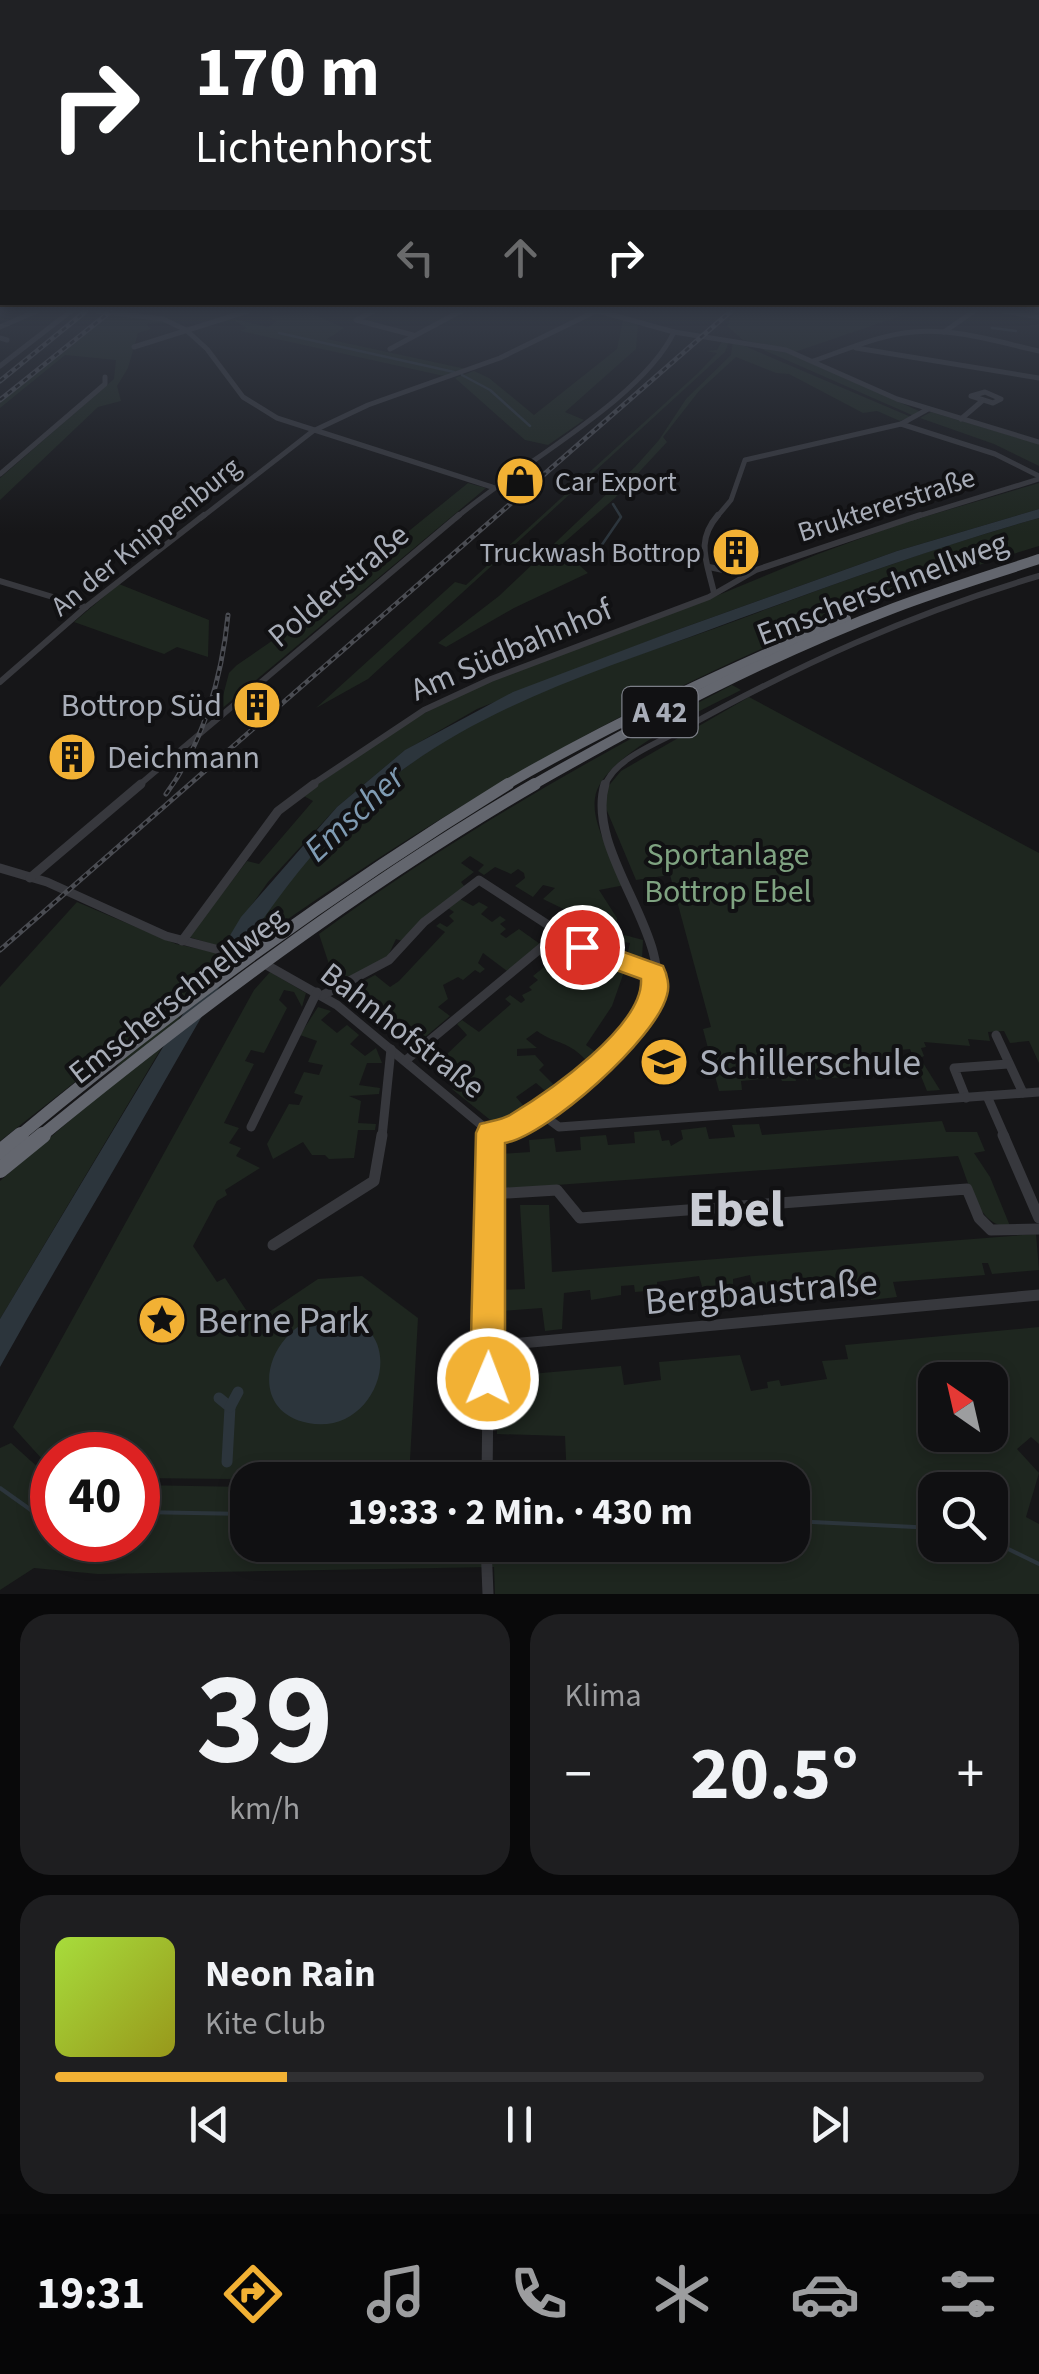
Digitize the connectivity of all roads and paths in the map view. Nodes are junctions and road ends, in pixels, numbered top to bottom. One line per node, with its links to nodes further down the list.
1 (103, 385): 12 (street)
2 (234, 385): 10 (street)
3 (424, 385): 10 (street, An der Knippenburg)
4 (629, 385): 14 (street, Polderstraße)
5 (870, 385): 7 (street)
6 (982, 401): 6 (street); 8 (street)
7 (928, 409): 8 (street); 9 (street)
8 (961, 419): 11 (street)
9 (901, 424): 13 (street); 16 (street)
10 (313, 430): 14 (street); 21 (street, An der Knippenburg)
11 (1039, 442)
12 (0, 474)
13 (1039, 478): 17 (street, Bruktererstraße)
14 (492, 487): 24 (street, Polderstraße)
15 (1039, 555): 40 (highway, Emscherschnellweg / A 42); 41 (highway, Emscherschnellweg / A 42)
16 (709, 567): 17 (street); 20 (street)
17 (747, 574): 20 (street, Bruktererstraße)
18 (1039, 576): 27 (street)
19 (0, 581): 21 (street)
20 (712, 595): 26 (street, Am Südbahnhof)
21 (86, 607): 22 (street, An der Knippenburg)
22 (0, 682)
23 (0, 868): 24 (street, Bahnhofstraße)
24 (30, 878): 26 (street, Bahnhofstraße)
25 (559, 933): 27 (street); 28 (street); 31 (street)
26 (182, 941): 28 (street, Bahnhofstraße)
27 (653, 973): 37 (street)
28 (320, 994): 30 (street, Bahnhofstraße); 38 (street)
29 (996, 1034): 32 (street)
30 (391, 1049): 31 (street, Bahnhofstraße); 45 (street)
31 (405, 1060): 39 (street, Bahnhofstraße)
32 (1008, 1064): 34 (street); 36 (street)
33 (1039, 1092): 34 (street)
34 (1023, 1093): 35 (street)
35 (986, 1096): 36 (street); 43 (street)
36 (966, 1098): 37 (street)
37 (539, 1112): 39 (street)
38 (251, 1126)
39 (491, 1133): 42 (street)
40 (0, 1152)
41 (0, 1170)
42 (491, 1194): 44 (street); 47 (street)
43 (1039, 1218)
44 (1039, 1229)
45 (273, 1245)
46 (1039, 1295): 47 (street, Bergbaustraße)
47 (488, 1346): 48 (street)
48 (487, 1462)
49 (487, 1562): 50 (street)
50 (488, 1594)

